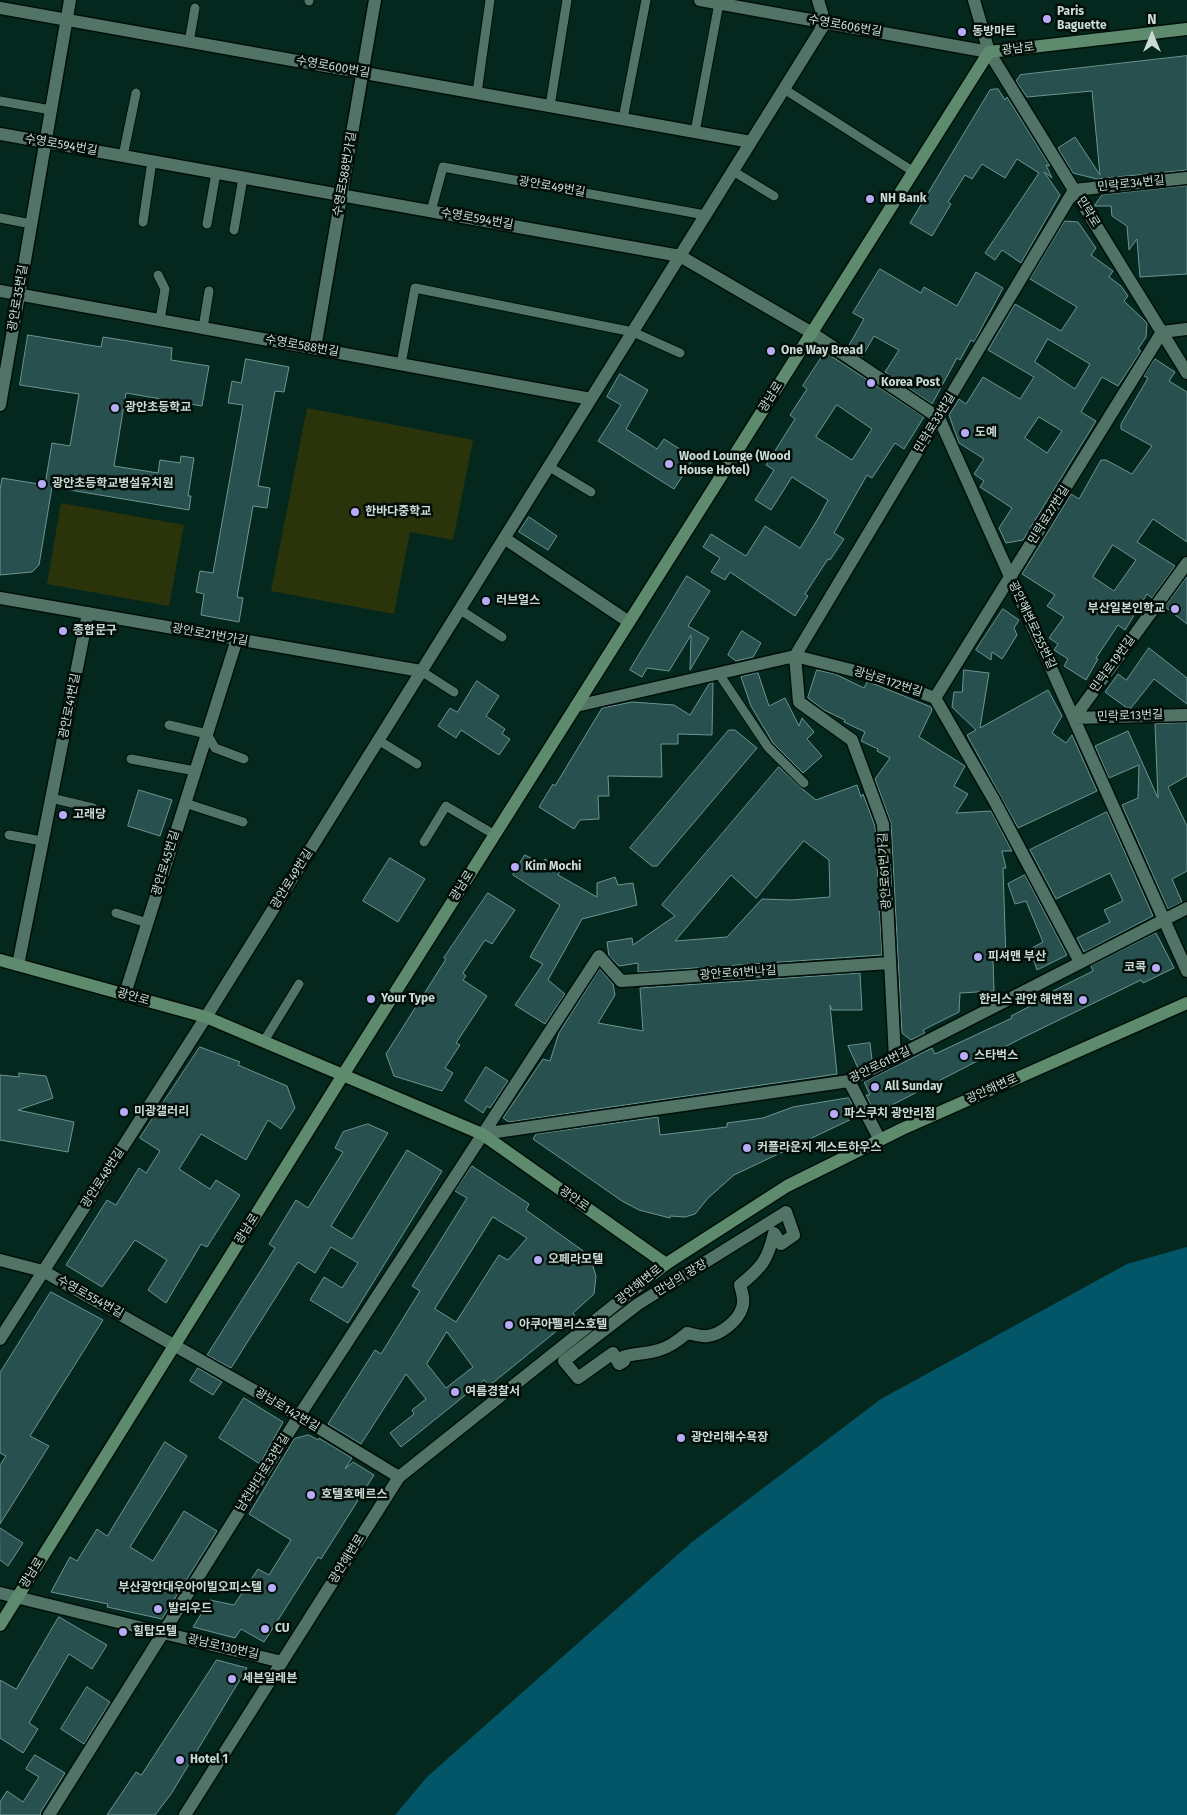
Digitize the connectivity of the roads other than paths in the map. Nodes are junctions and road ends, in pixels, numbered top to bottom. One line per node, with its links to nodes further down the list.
1 (70, 0): 12 (street, 광안로35번길)
2 (375, 0): 17 (street, 수영로588번가길)
3 (490, 0): 20 (lane)
4 (567, 0): 22 (lane)
5 (646, 0): 24 (lane)
6 (700, 0): 9 (street, 수영로606번길)
7 (818, 0): 13 (street)
8 (974, 0): 16 (street, 민락로)
9 (719, 4): 13 (street, 수영로606번길); 25 (lane)
10 (0, 8): 12 (street, 수영로600번길)
11 (195, 8): 15 (lane)
12 (67, 20): 15 (street, 수영로600번길); 23 (street, 광안로35번길)
13 (825, 22): 16 (street, 수영로606번길); 18 (street, 광안로49번길)
14 (1187, 29): 16 (main road, 광남로)
15 (188, 42): 17 (street, 수영로600번길)
16 (989, 52): 32 (main road, 광남로); 36 (street, 민락로)
17 (362, 72): 20 (street, 수영로600번길); 37 (street, 수영로588번가길)
18 (784, 89): 28 (street, 광안로49번길); 32 (lane)
19 (136, 93): 29 (lane)
20 (478, 93): 22 (street, 수영로600번길)
21 (0, 101): 23 (lane)
22 (550, 106): 24 (street, 수영로600번길)
23 (51, 110): 27 (street, 광안로35번길)
24 (624, 119): 25 (street, 수영로600번길)
25 (695, 132): 28 (street, 수영로600번길)
26 (0, 134): 27 (street, 수영로594번길)
27 (45, 142): 29 (street, 수영로594번길); 43 (street, 광안로35번길)
28 (751, 142): 31 (street, 광안로49번길)
29 (123, 156): 30 (street, 수영로594번길)
30 (152, 161): 33 (street, 수영로594번길); 42 (lane)
31 (733, 171): 38 (lane); 40 (street, 광안로49번길)
32 (914, 172): 56 (main road, 광남로)
33 (216, 173): 34 (street, 수영로594번길); 44 (lane)
34 (243, 178): 37 (street, 수영로594번길); 45 (lane)
35 (1187, 178): 36 (street, 민락로34번길)
36 (1074, 190): 55 (street, 민락로); 64 (street, 민락로33번길)
37 (341, 195): 39 (street, 수영로594번길); 57 (street, 수영로588번가길)
38 (774, 196)
39 (431, 211): 40 (lane, 광안로49번길); 46 (street, 수영로594번길)
40 (705, 214): 46 (street, 광안로49번길)
41 (0, 218): 43 (lane)
42 (142, 222)
43 (31, 224): 50 (street, 광안로35번길)
44 (207, 224)
45 (234, 230)
46 (680, 256): 54 (street, 광안로49번길); 56 (street, 수영로594번길)
47 (158, 275): 51 (lane)
48 (0, 291): 50 (street, 수영로588번길)
49 (209, 291): 52 (lane)
50 (19, 294): 51 (street, 수영로588번길); 60 (street, 광안로35번길)
51 (160, 320): 52 (street, 수영로588번길)
52 (203, 328): 57 (street, 수영로588번길)
53 (1187, 329): 55 (street)
54 (632, 332): 58 (lane); 59 (lane); 62 (street, 광안로49번길)
55 (1162, 332): 61 (street, 민락로); 69 (street, 민락로27번길)
56 (812, 333): 64 (street); 73 (main road, 광남로)
57 (315, 348): 59 (street, 수영로588번길)
58 (680, 353)
59 (401, 364): 62 (street, 수영로588번길)
60 (3, 372): 63 (street, 광안로35번길)
61 (1187, 373)
62 (591, 399): 65 (street, 광안로49번길)
63 (0, 405)
64 (939, 418): 69 (street, 광안해변로255번길); 76 (street, 민락로33번길)
65 (548, 466): 66 (lane); 67 (street, 광안로49번길)
66 (591, 492)
67 (504, 538): 71 (street, 광안로49번길); 73 (street)
68 (1187, 563): 83 (street, 민락로19번길)
69 (1010, 578): 80 (street, 민락로27번길); 83 (street, 광안해변로255번길)
70 (0, 598): 72 (street, 광안로21번가길)
71 (459, 609): 74 (lane); 77 (street, 광안로49번길)
72 (88, 613): 75 (street, 광안로21번가길); 92 (street, 광안로41번길)
73 (629, 622): 81 (main road, 광남로)
74 (502, 637)
75 (237, 639): 77 (street, 광안로21번가길); 85 (street, 광안로45번길)
76 (795, 656): 78 (street, 광남로172번길); 80 (street, 광남로172번길); 106 (street, 광안로61번가길)
77 (421, 671): 79 (lane); 86 (street, 광안로49번길)
78 (719, 674): 81 (street, 광남로172번길); 91 (lane)
79 (454, 692)
80 (935, 698): 105 (street, 광남로172번길)
81 (576, 706): 97 (main road, 광남로)
82 (1187, 715): 83 (street, 민락로13번길)
83 (1074, 718): 102 (street, 광안해변로255번길)
84 (169, 725): 85 (lane)
85 (207, 734): 88 (lane); 90 (street, 광안로45번길)
86 (378, 740): 89 (lane); 112 (street, 광안로49번길)
87 (132, 759): 90 (lane)
88 (244, 759)
89 (417, 764)
90 (195, 771): 93 (street, 광안로45번길)
91 (804, 783)
92 (51, 798): 94 (lane); 98 (street, 광안로41번길)
93 (185, 803): 95 (lane); 103 (street, 광안로45번길)
94 (93, 808)
95 (243, 822)
96 (9, 835): 98 (lane)
97 (495, 835): 99 (lane); 115 (main road, 광남로)
98 (42, 841): 107 (street, 광안로41번길)
99 (424, 842)
100 (1187, 908): 102 (street, 광안로61번길)
101 (116, 913): 103 (lane)
102 (1164, 919): 105 (street, 광안로61번길); 108 (street, 광안해변로255번길)
103 (147, 923): 110 (street, 광안로45번길)
104 (0, 960): 107 (main road, 광안로)
105 (1080, 962): 114 (street, 광안로61번길)
106 (890, 963): 114 (street, 광안로61번가길); 117 (street, 광안로61번나길)
107 (18, 965): 110 (main road, 광안로)
108 (1187, 971)
109 (299, 984): 113 (lane)
110 (125, 994): 112 (main road, 광안로)
111 (1187, 1003): 118 (main road, 광안해변로)
112 (206, 1017): 113 (main road, 광안로); 122 (street, 광안로48번길)
113 (264, 1041): 115 (main road, 광안로)
114 (895, 1058): 116 (street, 광안로61번길)
115 (343, 1075): 117 (main road, 광안로); 124 (main road, 광남로)
116 (849, 1081): 117 (street, 광안로61번길); 118 (street)
117 (482, 1134): 121 (main road, 광안로); 125 (street, 남천바다로33번길)
118 (880, 1140): 121 (main road, 광안해변로)
119 (786, 1212): 119 (street, 만남의 광장)
120 (0, 1260): 122 (street, 수영로554번길)
121 (666, 1264): 126 (street, 광안해변로)
122 (43, 1271): 123 (street, 광안로48번길); 124 (street, 수영로554번길)
123 (0, 1339)
124 (175, 1344): 125 (street, 광남로142번길); 128 (main road, 광남로)
125 (299, 1416): 126 (street, 광남로142번길); 130 (street, 남천바다로33번길)
126 (399, 1477): 131 (street, 광안해변로)
127 (0, 1592): 128 (street, 광남로130번길)
128 (18, 1597): 129 (main road, 광남로); 130 (street, 광남로130번길)
129 (0, 1625)
130 (163, 1633): 131 (street, 광남로130번길); 132 (street, 남천바다로33번길)
131 (282, 1662): 133 (street, 광안해변로)
132 (49, 1815)
133 (185, 1815)

